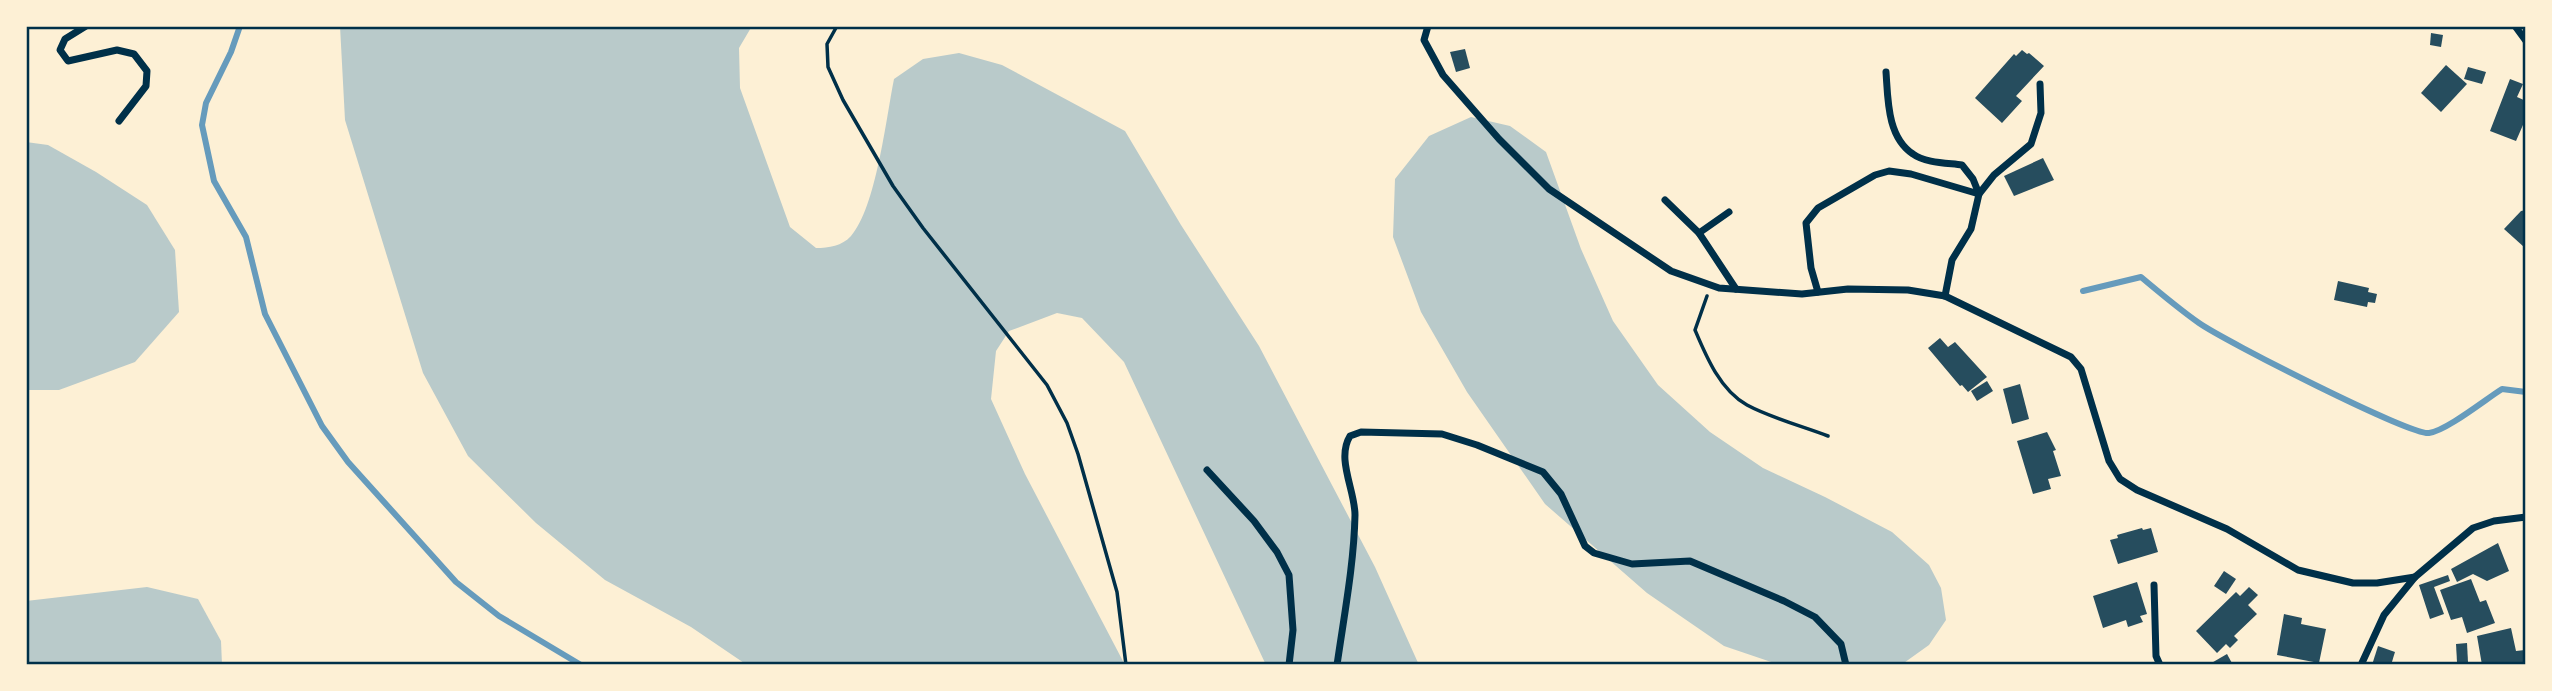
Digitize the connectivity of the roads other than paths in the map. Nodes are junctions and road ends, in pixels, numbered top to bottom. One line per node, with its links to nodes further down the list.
1 (86, 26): 7 (street)
2 (1427, 26): 12 (street)
3 (2515, 26): 4 (street)
4 (2526, 41)
5 (1886, 72): 8 (street)
6 (2040, 83): 8 (street)
7 (119, 121)
8 (1979, 194): 13 (street); 14 (street)
9 (1665, 201): 11 (street)
10 (1729, 212): 11 (street)
11 (1699, 233): 12 (street)
12 (1736, 289): 13 (street)
13 (1818, 292): 14 (street)
14 (1945, 296): 17 (street)
15 (1207, 470): 19 (street)
16 (2526, 517): 17 (street)
17 (2415, 577): 23 (street)
18 (2154, 585): 22 (street)
19 (1289, 665)
20 (1337, 665): 21 (street)
21 (1846, 665)
22 (2160, 665)
23 (2361, 665)

